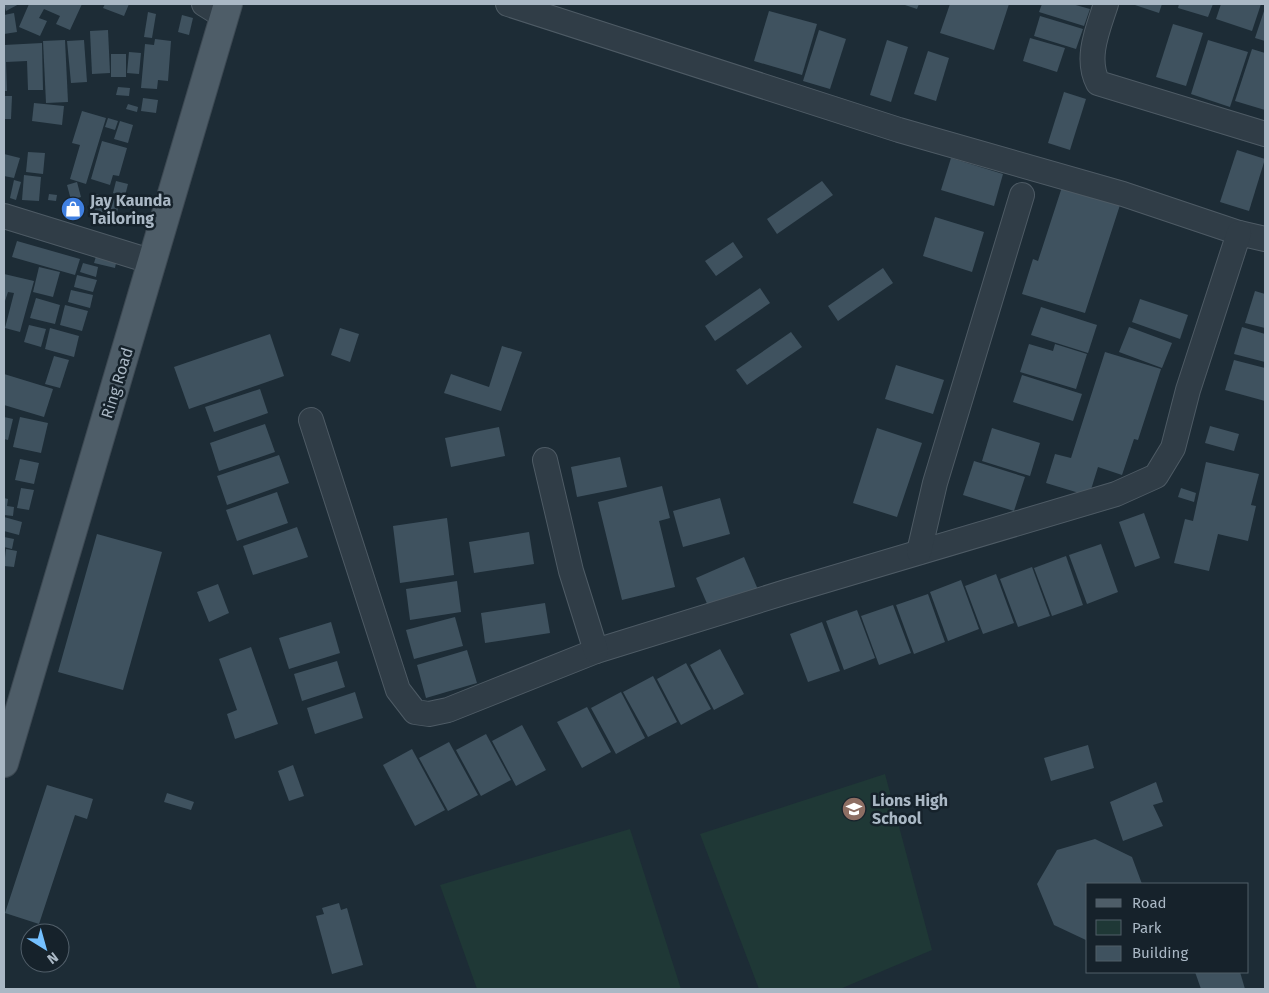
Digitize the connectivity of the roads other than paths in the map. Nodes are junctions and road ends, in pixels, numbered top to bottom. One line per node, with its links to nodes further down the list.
1 (508, 4): 7 (street)
2 (1106, 4): 4 (street)
3 (219, 8): 9 (main road, Ring Road)
4 (1265, 134)
5 (1022, 196): 12 (street)
6 (4, 216): 9 (street)
7 (1239, 233): 8 (street); 12 (street)
8 (1265, 239)
9 (153, 262): 14 (main road, Ring Road)
10 (312, 420): 13 (street)
11 (545, 460): 13 (street)
12 (919, 552): 13 (street)
13 (596, 651)
14 (4, 763)

